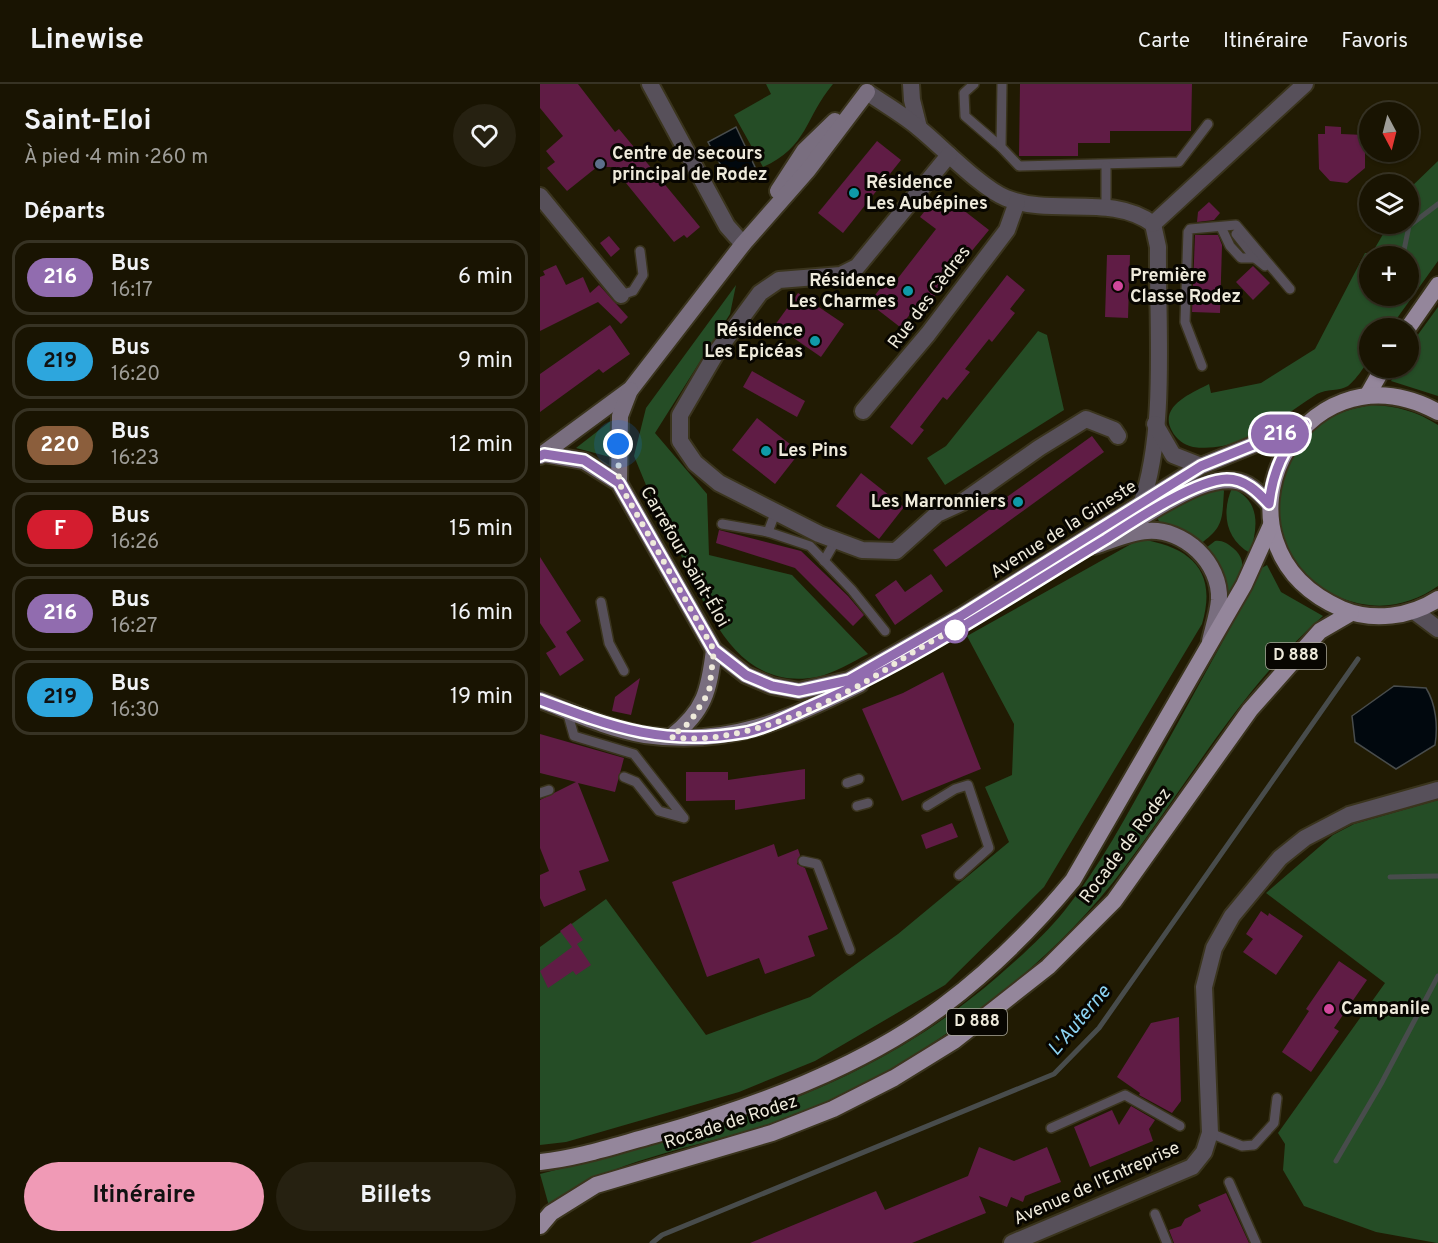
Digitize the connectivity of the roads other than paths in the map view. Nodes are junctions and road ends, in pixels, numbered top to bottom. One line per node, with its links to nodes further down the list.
1 (650, 84): 17 (street)
2 (911, 84): 8 (street)
3 (974, 84): 9 (lane)
4 (1002, 84): 9 (lane)
5 (1305, 84): 15 (street)
6 (871, 88): 8 (street); 17 (main road)
7 (1208, 124): 11 (lane)
8 (919, 128): 10 (street)
9 (1001, 147): 11 (lane)
10 (949, 155): 13 (street); 38 (street)
11 (1106, 166): 14 (lane)
12 (540, 196): 22 (street)
13 (1017, 202): 14 (street); 28 (street, Rue des Cèdres)
14 (1106, 208): 15 (street)
15 (1153, 224): 30 (street)
16 (1229, 226): 19 (lane); 19 (lane); 24 (lane)
17 (743, 244): 26 (main road)
18 (640, 251): 22 (lane)
19 (1279, 276): 21 (lane)
20 (1438, 285): 23 (main road)
21 (1290, 289)
22 (621, 295)
23 (1415, 318)
24 (1202, 366)
25 (1377, 378): 27 (main road)
26 (631, 389): 33 (main road); 35 (main road, Carrefour Saint-Éloi)
27 (1367, 396): 29 (main road); 31 (main road)
28 (863, 411)
29 (1438, 412)
30 (1155, 424): 34 (street); 37 (street)
31 (1305, 424): 34 (main road, Avenue de la Gineste); 36 (main road)
32 (1118, 436): 42 (street)
33 (542, 455): 35 (main road, Carrefour Saint-Éloi)
34 (1201, 466): 37 (main road, Avenue de la Gineste)
35 (619, 483): 52 (main road, Carrefour Saint-Éloi)
36 (1269, 504): 40 (main road); 43 (main road, Avenue de la Gineste)
37 (1141, 505): 54 (main road, Avenue de la Gineste)
38 (776, 511): 41 (lane); 42 (street)
39 (722, 524): 41 (lane)
40 (1271, 525): 48 (main road); 51 (main road, Rocade de Rodez / D 888)
41 (768, 532): 44 (lane)
42 (836, 540): 44 (lane)
43 (1094, 546): 51 (main road, Avenue de la Gineste); 57 (main road, Avenue de la Gineste)
44 (824, 561): 50 (lane)
45 (1438, 599): 47 (main road)
46 (601, 602): 53 (lane)
47 (1414, 611): 48 (main road); 49 (street)
48 (1351, 613): 75 (main road, Rocade de Rodez / D 888)
49 (1438, 629)
50 (885, 631)
51 (1209, 646): 72 (main road, Rocade de Rodez / D 888)
52 (714, 650): 54 (main road, Carrefour Saint-Éloi); 57 (main road, Carrefour Saint-Éloi)
53 (624, 671)
54 (849, 680)
55 (540, 700): 56 (main road, Avenue de la Gineste)
56 (567, 711): 57 (main road, Avenue de la Gineste); 58 (lane)
57 (671, 737)
58 (624, 777)
59 (859, 779): 60 (lane)
60 (847, 783)
61 (1438, 790): 71 (street, Avenue de l'Entreprise)
62 (868, 803): 63 (lane)
63 (857, 806)
64 (927, 806): 66 (lane)
65 (802, 861): 67 (lane)
66 (959, 875)
67 (850, 950)
68 (1277, 1098): 71 (lane)
69 (1180, 1126): 70 (lane)
70 (1052, 1128)
71 (1210, 1133): 76 (street, Avenue de l'Entreprise)
72 (540, 1162)
73 (1229, 1182): 78 (lane)
74 (1155, 1214): 77 (lane)
75 (540, 1226)
76 (1012, 1243)
77 (1167, 1243)
78 (1256, 1243)

